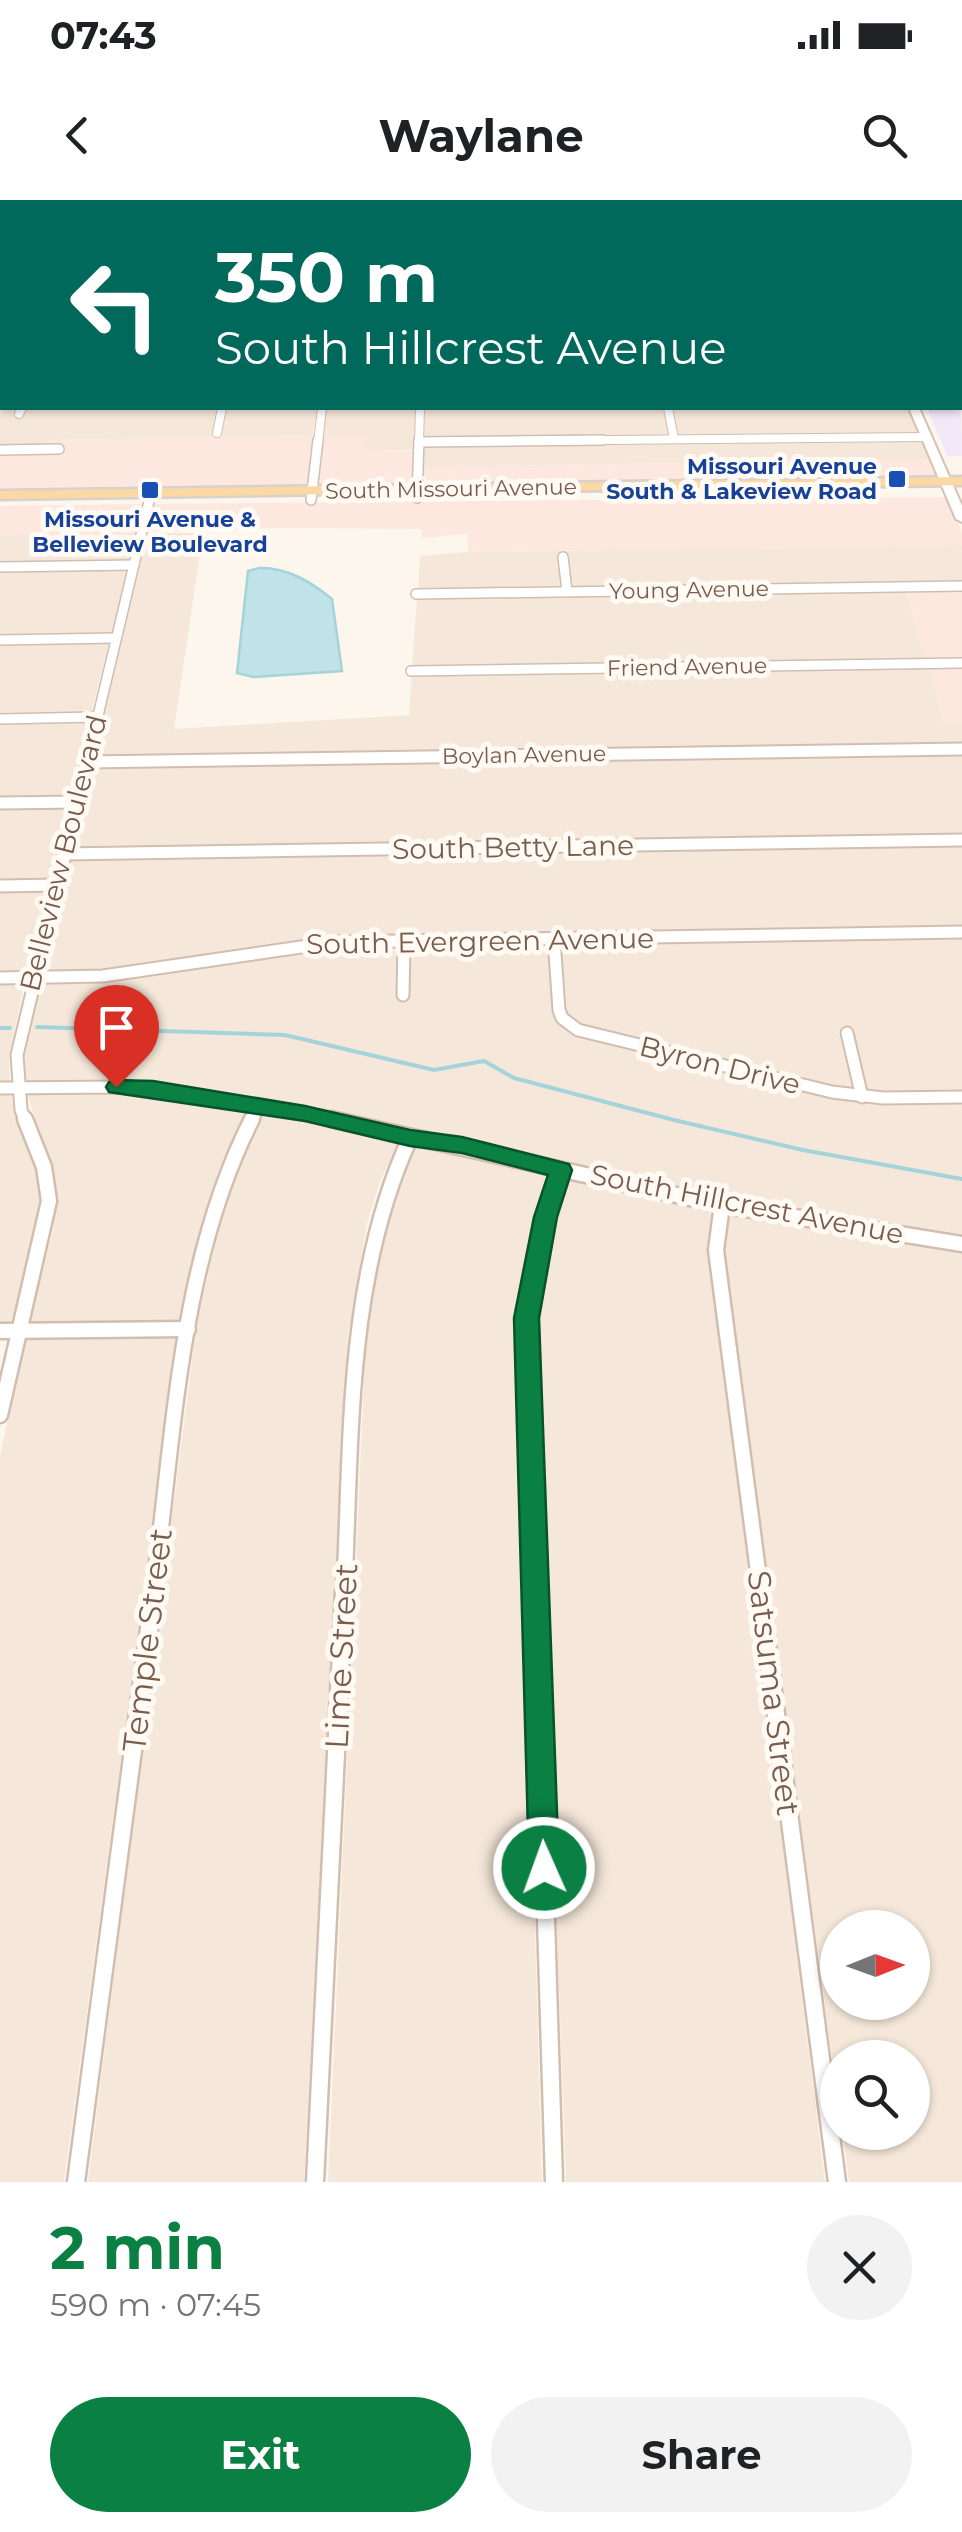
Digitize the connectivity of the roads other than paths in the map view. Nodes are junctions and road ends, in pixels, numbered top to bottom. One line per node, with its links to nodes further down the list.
1 (222, 410): 6 (street)
2 (322, 410): 15 (street)
3 (420, 410): 9 (street)
4 (668, 410): 8 (street)
5 (915, 410): 7 (street)
6 (217, 432)
7 (926, 437): 8 (street); 12 (street)
8 (674, 439): 9 (street)
9 (419, 442): 13 (street)
10 (59, 449): 11 (street)
11 (0, 450)
12 (955, 486): 13 (main road, South Missouri Avenue); 18 (street)
13 (418, 494): 15 (main road, South Missouri Avenue)
14 (0, 495): 16 (main road, South Missouri Avenue)
15 (311, 495): 16 (main road, South Missouri Avenue)
16 (150, 498): 17 (main road, South Missouri Avenue); 20 (street, Belleview Boulevard)
17 (0, 504)
18 (962, 519)
19 (563, 557): 23 (street)
20 (134, 566): 21 (street); 25 (street, Belleview Boulevard)
21 (0, 567)
22 (962, 586): 23 (street, Young Avenue)
23 (567, 591): 24 (street, Young Avenue)
24 (416, 594)
25 (116, 638): 26 (street); 29 (street, Belleview Boulevard)
26 (0, 640)
27 (962, 663): 28 (street, Friend Avenue)
28 (411, 671)
29 (96, 717): 30 (street); 32 (street, Belleview Boulevard)
30 (0, 719)
31 (962, 749): 32 (street, Boylan Avenue)
32 (86, 762): 33 (street, Belleview Boulevard)
33 (76, 802): 34 (street); 36 (street, Belleview Boulevard)
34 (0, 803)
35 (962, 840): 36 (street, South Betty Lane)
36 (63, 854): 37 (street, Belleview Boulevard)
37 (56, 885): 38 (street); 43 (street, Belleview Boulevard)
38 (0, 886)
39 (962, 932): 40 (street, South Evergreen Avenue)
40 (554, 939): 41 (street, South Evergreen Avenue); 48 (street, Byron Drive)
41 (404, 944): 43 (street, South Evergreen Avenue); 44 (street)
42 (0, 978): 43 (street, South Evergreen Avenue)
43 (34, 978): 47 (street, Belleview Boulevard)
44 (403, 995)
45 (846, 1033): 48 (street)
46 (0, 1088): 47 (street, South Hillcrest Avenue)
47 (18, 1088): 50 (street, South Hillcrest Avenue); 57 (street, Belleview Boulevard)
48 (862, 1097): 49 (street, Byron Drive)
49 (962, 1097)
50 (258, 1108): 51 (street, South Hillcrest Avenue); 55 (street, Temple Street)
51 (410, 1138): 52 (street, South Hillcrest Avenue); 60 (street, Lime Street)
52 (561, 1170): 53 (street, South Hillcrest Avenue); 61 (street)
53 (722, 1205): 54 (street, South Hillcrest Avenue); 62 (street, Satsuma Street)
54 (962, 1244)
55 (188, 1329): 57 (street); 59 (street, Temple Street)
56 (0, 1330): 57 (street)
57 (18, 1330): 58 (street, Belleview Boulevard)
58 (0, 1415)
59 (76, 2182)
60 (315, 2182)
61 (554, 2182)
62 (837, 2182)

